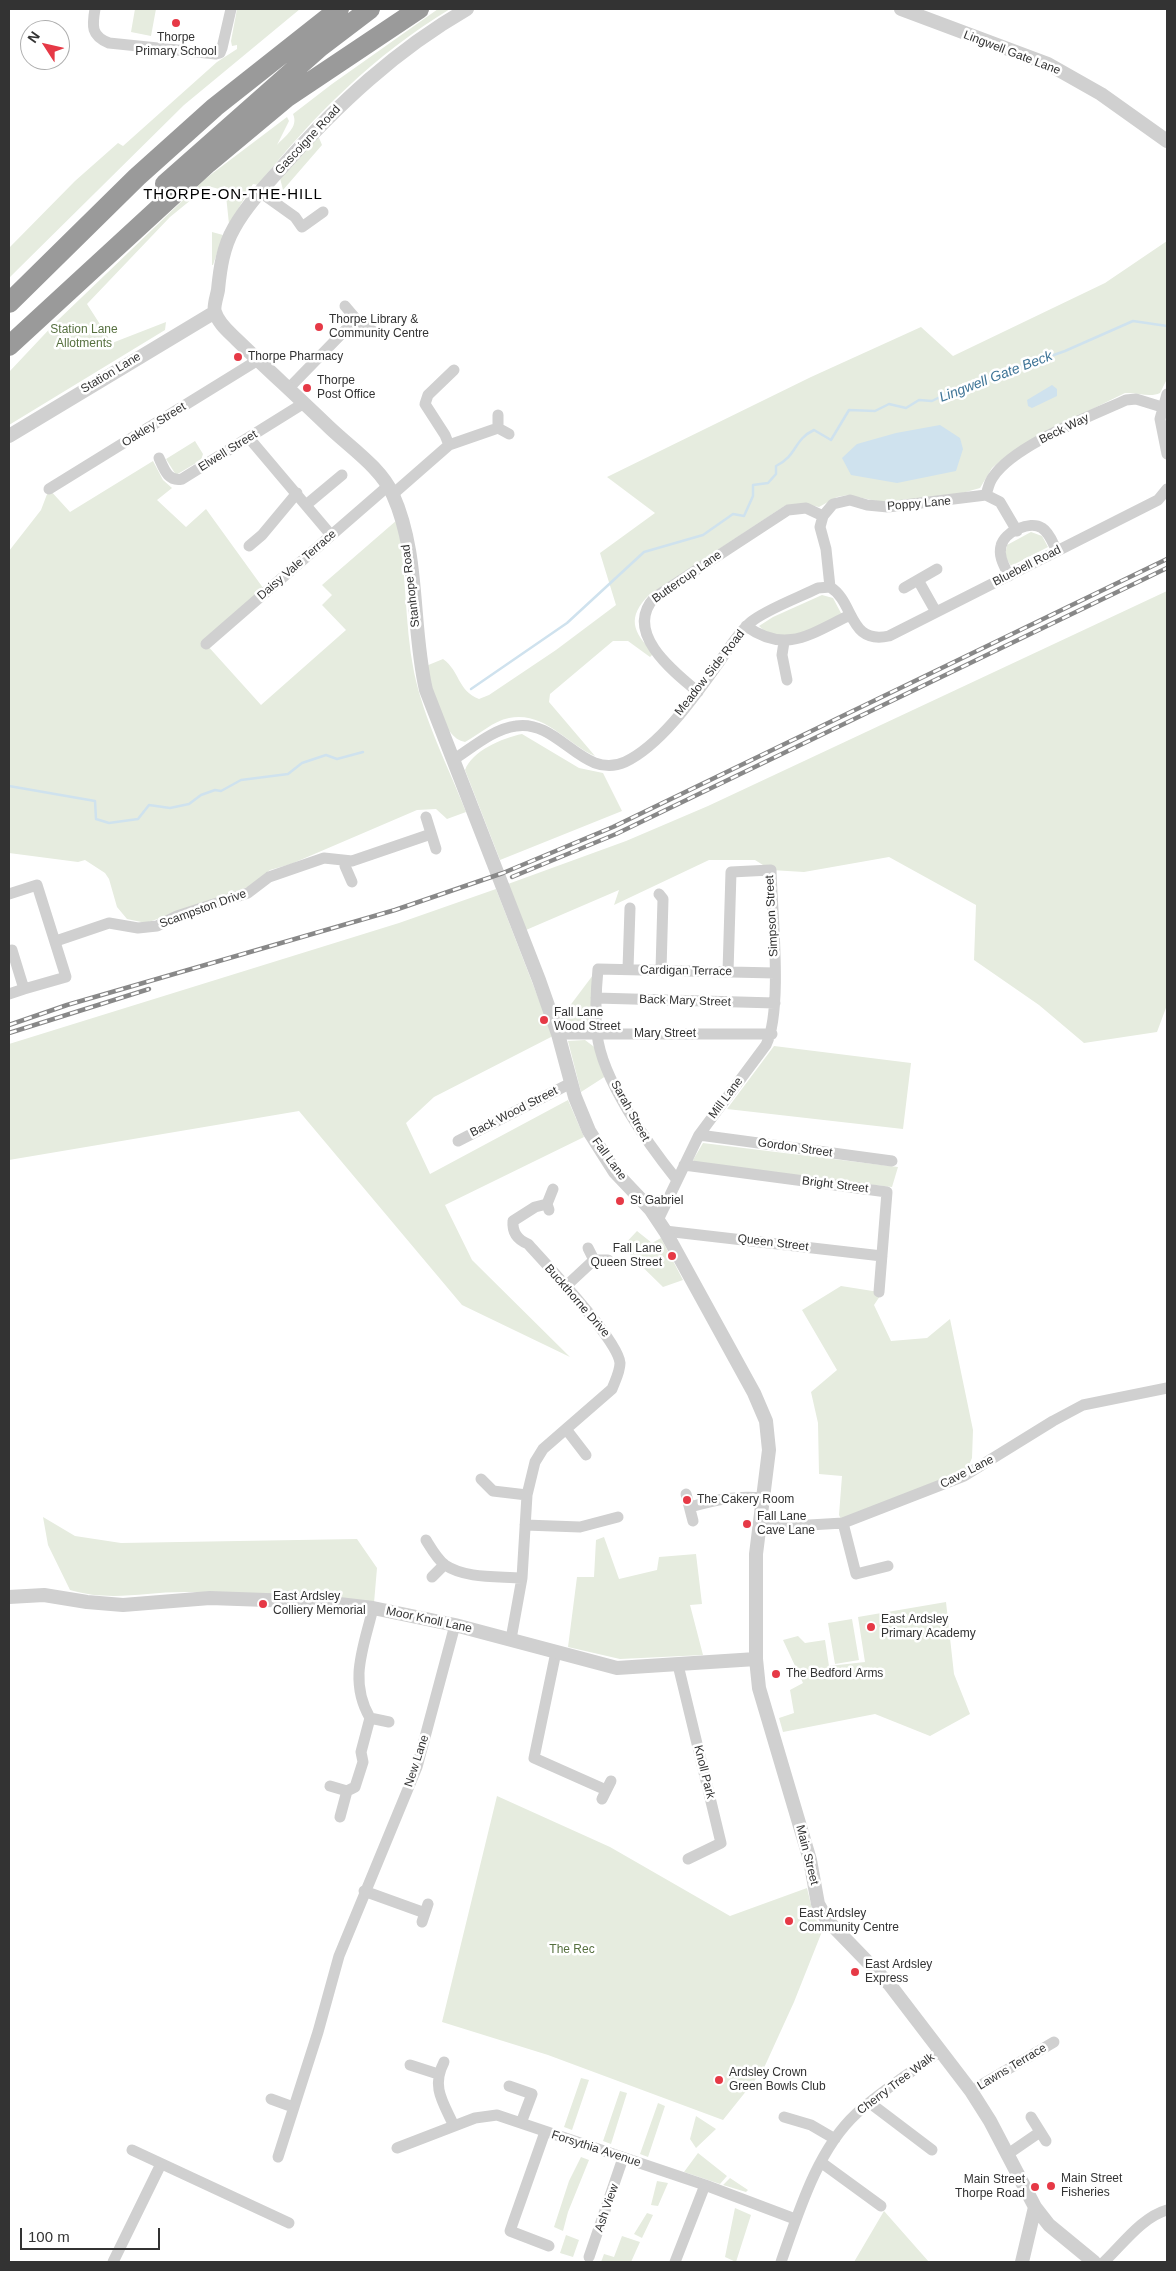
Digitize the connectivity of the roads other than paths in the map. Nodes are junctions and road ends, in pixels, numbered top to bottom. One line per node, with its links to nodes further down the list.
1 (95, 9): 2 (street)
2 (231, 9)
3 (339, 9): 11 (highway)
4 (370, 9): 16 (highway)
5 (419, 9): 17 (highway)
6 (467, 9): 9 (street, Gascoigne Road)
7 (901, 9): 8 (street, Lingwell Gate Lane)
8 (1167, 141)
9 (260, 192): 10 (street); 13 (street, Gascoigne Road)
10 (323, 212)
11 (9, 303)
12 (345, 306): 14 (street)
13 (215, 312): 18 (street, Stanhope Road); 27 (street, Station Lane)
14 (356, 319): 15 (street); 20 (street)
15 (374, 332)
16 (9, 338)
17 (9, 346)
18 (258, 360): 20 (street, Stanhope Road); 33 (street, Oakley Street)
19 (453, 370): 29 (street)
20 (289, 388): 22 (street, Stanhope Road)
21 (1167, 394): 23 (street)
22 (304, 403): 28 (street, Elwell Street); 35 (street, Stanhope Road)
23 (1162, 407): 30 (street); 37 (street, Beck Way)
24 (498, 415): 25 (street)
25 (498, 428): 26 (street); 29 (street)
26 (509, 434)
27 (9, 436)
28 (249, 438): 31 (street, Elwell Street); 36 (street)
29 (450, 445): 35 (street, Daisy Vale Terrace)
30 (1167, 454)
31 (159, 458)
32 (342, 475): 38 (street)
33 (49, 489)
34 (1167, 489): 43 (street, Bluebell Road)
35 (390, 490): 41 (street, Daisy Vale Terrace); 56 (street, Stanhope Road)
36 (297, 493): 38 (street); 42 (street)
37 (986, 495): 39 (street, Poppy Lane); 40 (street)
38 (306, 505): 41 (street)
39 (823, 516): 47 (street); 55 (street, Buttercup Lane)
40 (1017, 531): 43 (street); 45 (street)
41 (331, 535): 53 (street, Daisy Vale Terrace)
42 (249, 546)
43 (1057, 551): 45 (street, Bluebell Road)
44 (937, 569): 46 (street)
45 (1009, 576): 49 (street, Bluebell Road)
46 (918, 580): 48 (street); 49 (street)
47 (830, 588): 50 (street); 51 (street, Meadow Side Road)
48 (904, 588)
49 (936, 612): 50 (street, Bluebell Road)
50 (852, 619): 52 (street)
51 (746, 626): 52 (street); 55 (street, Meadow Side Road)
52 (784, 642): 54 (street)
53 (206, 644)
54 (788, 680)
55 (698, 692): 56 (street, Meadow Side Road)
56 (453, 760): 57 (street, Stanhope Road)
57 (468, 801): 77 (street, Fall Lane)
58 (426, 817): 59 (street)
59 (431, 834): 60 (street); 61 (street, Scampston Drive)
60 (436, 849)
61 (346, 862): 62 (street); 66 (street, Scampston Drive)
62 (352, 882)
63 (9, 894): 66 (street)
64 (659, 894): 70 (street)
65 (630, 908): 69 (street)
66 (56, 941): 73 (street)
67 (9, 952): 73 (street)
68 (598, 969): 69 (street, Cardigan Terrace); 75 (street, Sarah Street)
69 (628, 969): 70 (street, Cardigan Terrace)
70 (661, 970): 71 (street, Cardigan Terrace)
71 (728, 972): 72 (street, Cardigan Terrace); 72 (street, Simpson Street)
72 (774, 973): 76 (street, Mill Lane)
73 (24, 989): 74 (street)
74 (9, 994)
75 (596, 998): 76 (street, Back Mary Street); 78 (street, Sarah Street)
76 (775, 1003): 79 (street, Mill Lane)
77 (558, 1034): 78 (street, Mary Street); 80 (street, Fall Lane)
78 (597, 1034): 79 (street, Mary Street); 85 (street, Sarah Street)
79 (772, 1034): 81 (street, Mill Lane)
80 (571, 1083): 82 (street, Back Wood Street); 87 (street, Fall Lane)
81 (699, 1135): 83 (street, Gordon Street); 84 (street, Mill Lane)
82 (458, 1141)
83 (892, 1161)
84 (684, 1165): 85 (street, Mill Lane); 89 (street, Bright Street)
85 (677, 1180): 87 (street, Mill Lane)
86 (553, 1189): 92 (street, Buckthorne Drive)
87 (661, 1225): 89 (street, Queen Street); 100 (street, Fall Lane)
88 (588, 1248): 90 (street)
89 (882, 1256): 93 (street, Bright Street)
90 (594, 1260): 91 (street); 92 (street)
91 (608, 1260)
92 (565, 1288): 95 (street, Buckthorne Drive)
93 (879, 1292)
94 (1167, 1388): 104 (street, Cave Lane)
95 (566, 1429): 96 (street); 99 (street, Buckthorne Drive)
96 (586, 1455)
97 (482, 1479): 99 (street)
98 (686, 1494): 101 (street)
99 (527, 1495): 105 (street, Buckthorne Drive)
100 (763, 1498): 101 (street); 106 (street, Fall Lane)
101 (690, 1507): 103 (street)
102 (618, 1517): 105 (street)
103 (693, 1521)
104 (844, 1523): 106 (street, Cave Lane); 109 (street)
105 (525, 1525): 111 (street, Buckthorne Drive)
106 (759, 1528): 117 (street, Main Street)
107 (426, 1540): 108 (street)
108 (444, 1565): 110 (street); 111 (street)
109 (888, 1566)
110 (432, 1577)
111 (522, 1578): 115 (street, Buckthorne Drive)
112 (9, 1597): 113 (street, Moor Knoll Lane)
113 (373, 1608): 114 (street, Moor Knoll Lane); 119 (street)
114 (455, 1625): 115 (street, Moor Knoll Lane); 126 (street, New Lane)
115 (511, 1639): 116 (street, Moor Knoll Lane)
116 (556, 1652): 118 (street, Moor Knoll Lane); 122 (street)
117 (756, 1659): 118 (street, Moor Knoll Lane); 129 (street, Main Street)
118 (678, 1665): 125 (street, Knoll Park)
119 (370, 1718): 120 (street); 123 (street)
120 (389, 1722)
121 (330, 1786): 123 (street)
122 (606, 1790)
123 (347, 1791): 124 (street)
124 (340, 1817)
125 (688, 1859)
126 (364, 1891): 127 (street); 137 (street, New Lane)
127 (425, 1913)
128 (1054, 2042): 134 (street, Lawns Terrace)
129 (939, 2052): 134 (street, Main Street); 136 (street, Cherry Tree Walk)
130 (444, 2062): 132 (street)
131 (410, 2065): 132 (street)
132 (438, 2074): 141 (street)
133 (509, 2086): 140 (street)
134 (971, 2092): 147 (street, Main Street)
135 (271, 2099): 137 (street)
136 (870, 2104): 143 (street, Cherry Tree Walk); 146 (street)
137 (293, 2106): 148 (street, New Lane)
138 (784, 2117): 143 (street)
139 (1031, 2117): 147 (street)
140 (521, 2123): 141 (street, Forsythia Avenue); 142 (street, Forsythia Avenue)
141 (454, 2126): 144 (street, Forsythia Avenue)
142 (545, 2132): 149 (street, Forsythia Avenue); 158 (street)
143 (834, 2139): 150 (street, Cherry Tree Walk)
144 (397, 2148)
145 (132, 2150): 151 (street)
146 (932, 2150)
147 (1008, 2154): 154 (street, Main Street)
148 (278, 2157)
149 (624, 2158): 152 (street, Forsythia Avenue); 159 (street, Ash View)
150 (822, 2163): 153 (street); 156 (street, Cherry Tree Walk)
151 (161, 2164): 157 (street); 160 (street)
152 (704, 2185): 156 (street, Forsythia Avenue); 161 (street)
153 (873, 2204)
154 (1035, 2207): 163 (street); 164 (street, Main Street)
155 (1167, 2210): 165 (street)
156 (795, 2219): 162 (street, Cherry Tree Walk)
157 (289, 2223)
158 (549, 2246)
159 (589, 2257)
160 (113, 2262)
161 (675, 2262)
162 (780, 2262)
163 (1022, 2262)
164 (1094, 2262)
165 (1104, 2262)

